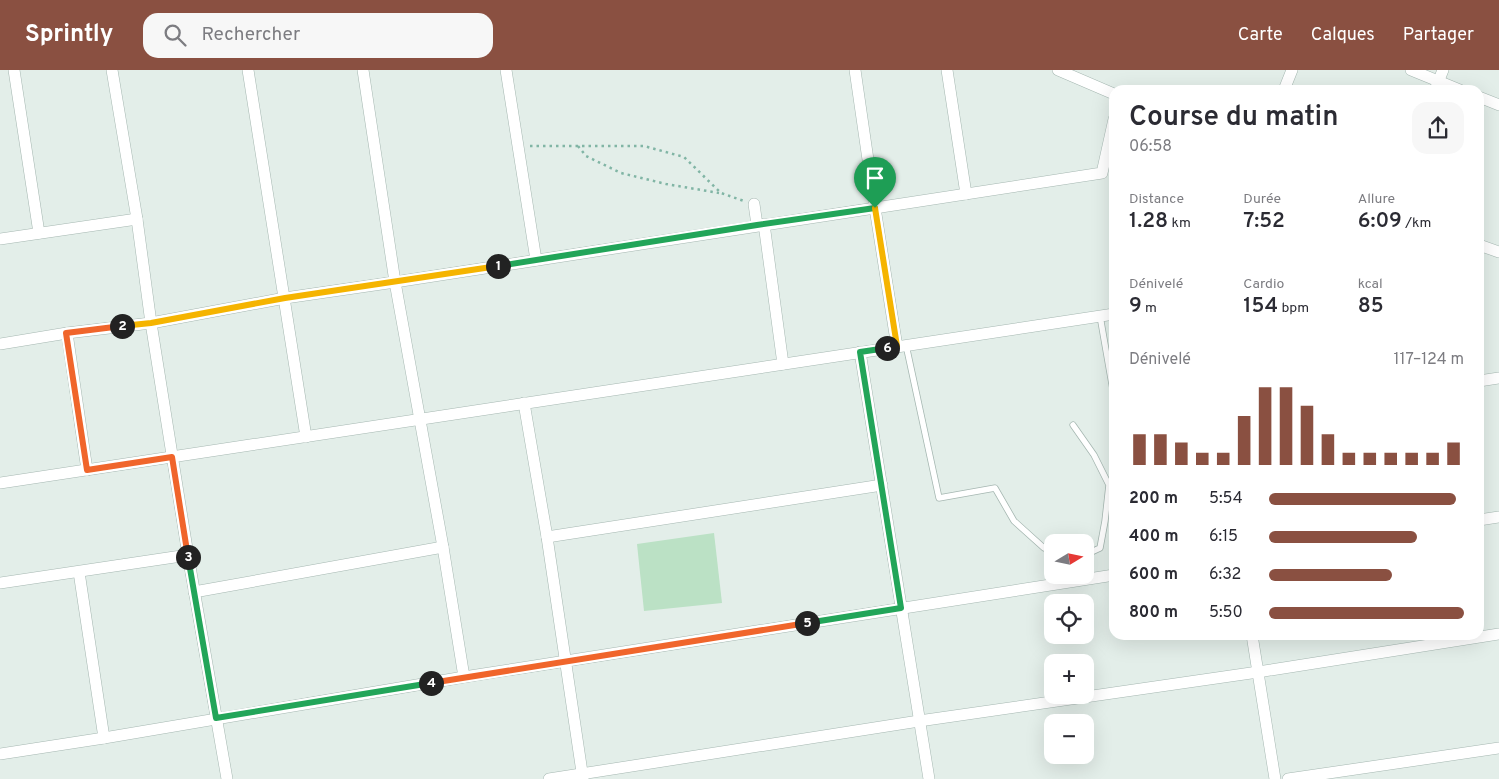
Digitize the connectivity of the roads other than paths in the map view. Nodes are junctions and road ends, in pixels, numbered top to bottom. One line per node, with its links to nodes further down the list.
1 (14, 70): 24 (street)
2 (112, 70): 22 (street)
3 (248, 70): 30 (street)
4 (363, 70): 29 (street)
5 (506, 70): 28 (street)
6 (855, 70): 21 (street)
7 (947, 70): 19 (street)
8 (1058, 70): 15 (street)
9 (1292, 70): 12 (street)
10 (1411, 70): 13 (street)
11 (1443, 70): 14 (street)
12 (1286, 85)
13 (1435, 85)
14 (1437, 85)
15 (1109, 92)
16 (1484, 99): 17 (street)
17 (1499, 105)
18 (1109, 141): 19 (street)
19 (966, 194): 21 (street)
20 (754, 204): 23 (street)
21 (875, 208): 23 (street); 36 (street)
22 (137, 219): 24 (street); 33 (street)
23 (761, 225): 28 (street); 38 (street)
24 (39, 233): 25 (street)
25 (0, 239)
26 (1484, 247): 27 (street)
27 (1499, 252)
28 (536, 260): 29 (street)
29 (395, 282): 30 (street); 43 (street)
30 (285, 298): 33 (street); 45 (street)
31 (1109, 315): 32 (street)
32 (1100, 316): 36 (street); 39 (lane)
33 (151, 323): 34 (street); 46 (street)
34 (66, 333): 35 (street); 47 (street)
35 (0, 344)
36 (902, 346): 37 (street); 54 (lane)
37 (860, 352): 38 (street); 49 (street)
38 (784, 364): 42 (street)
39 (1109, 367)
40 (1499, 378): 41 (street)
41 (1484, 380)
42 (524, 403): 43 (street); 52 (street)
43 (420, 419): 45 (street); 53 (street)
44 (1073, 425): 55 (lane)
45 (306, 436): 46 (street)
46 (172, 457): 47 (street); 56 (street)
47 (87, 470): 48 (street)
48 (0, 483)
49 (882, 485): 52 (street); 61 (street)
50 (1499, 517): 51 (street)
51 (1484, 519)
52 (547, 537): 66 (street)
53 (443, 548): 60 (street); 68 (street)
54 (1044, 548)
55 (1094, 551)
56 (188, 555): 57 (street); 60 (street)
57 (79, 572): 59 (street); 71 (street)
58 (1109, 576): 61 (street)
59 (0, 583)
60 (194, 592): 69 (street)
61 (901, 608): 66 (street); 70 (street)
62 (1499, 634): 63 (street)
63 (1484, 636)
64 (1253, 640): 67 (street)
65 (1461, 640): 67 (street)
66 (565, 661): 68 (street); 74 (street)
67 (1258, 672): 70 (street); 78 (street)
68 (464, 677): 69 (street)
69 (216, 718): 71 (street); 75 (street)
70 (919, 720): 74 (street); 77 (street)
71 (104, 738): 73 (street)
72 (1499, 748): 79 (street)
73 (0, 754)
74 (582, 776): 76 (street)
75 (227, 779)
76 (549, 779)
77 (929, 779)
78 (1276, 779)
79 (1288, 779)

